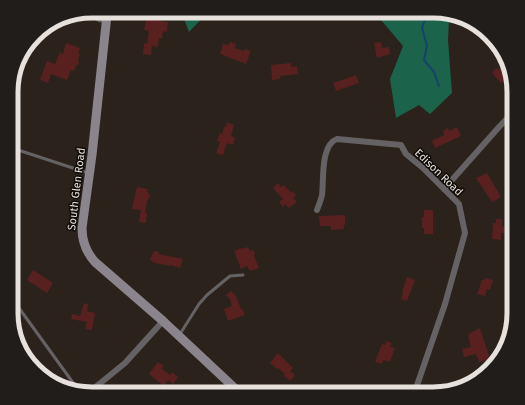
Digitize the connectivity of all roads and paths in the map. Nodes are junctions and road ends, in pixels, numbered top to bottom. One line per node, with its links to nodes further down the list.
1 (107, 18): 4 (main road, South Glen Road)
2 (507, 118): 5 (street)
3 (18, 150): 4 (lane)
4 (90, 174): 9 (main road, South Glen Road)
5 (444, 189): 6 (street, Edison Road); 14 (street, Edison Road)
6 (317, 210)
7 (243, 275): 10 (lane)
8 (18, 306): 11 (lane)
9 (163, 321): 10 (main road, South Glen Road); 12 (street)
10 (179, 336): 13 (main road, South Glen Road)
11 (75, 385)
12 (94, 387)
13 (234, 387)
14 (416, 387)

